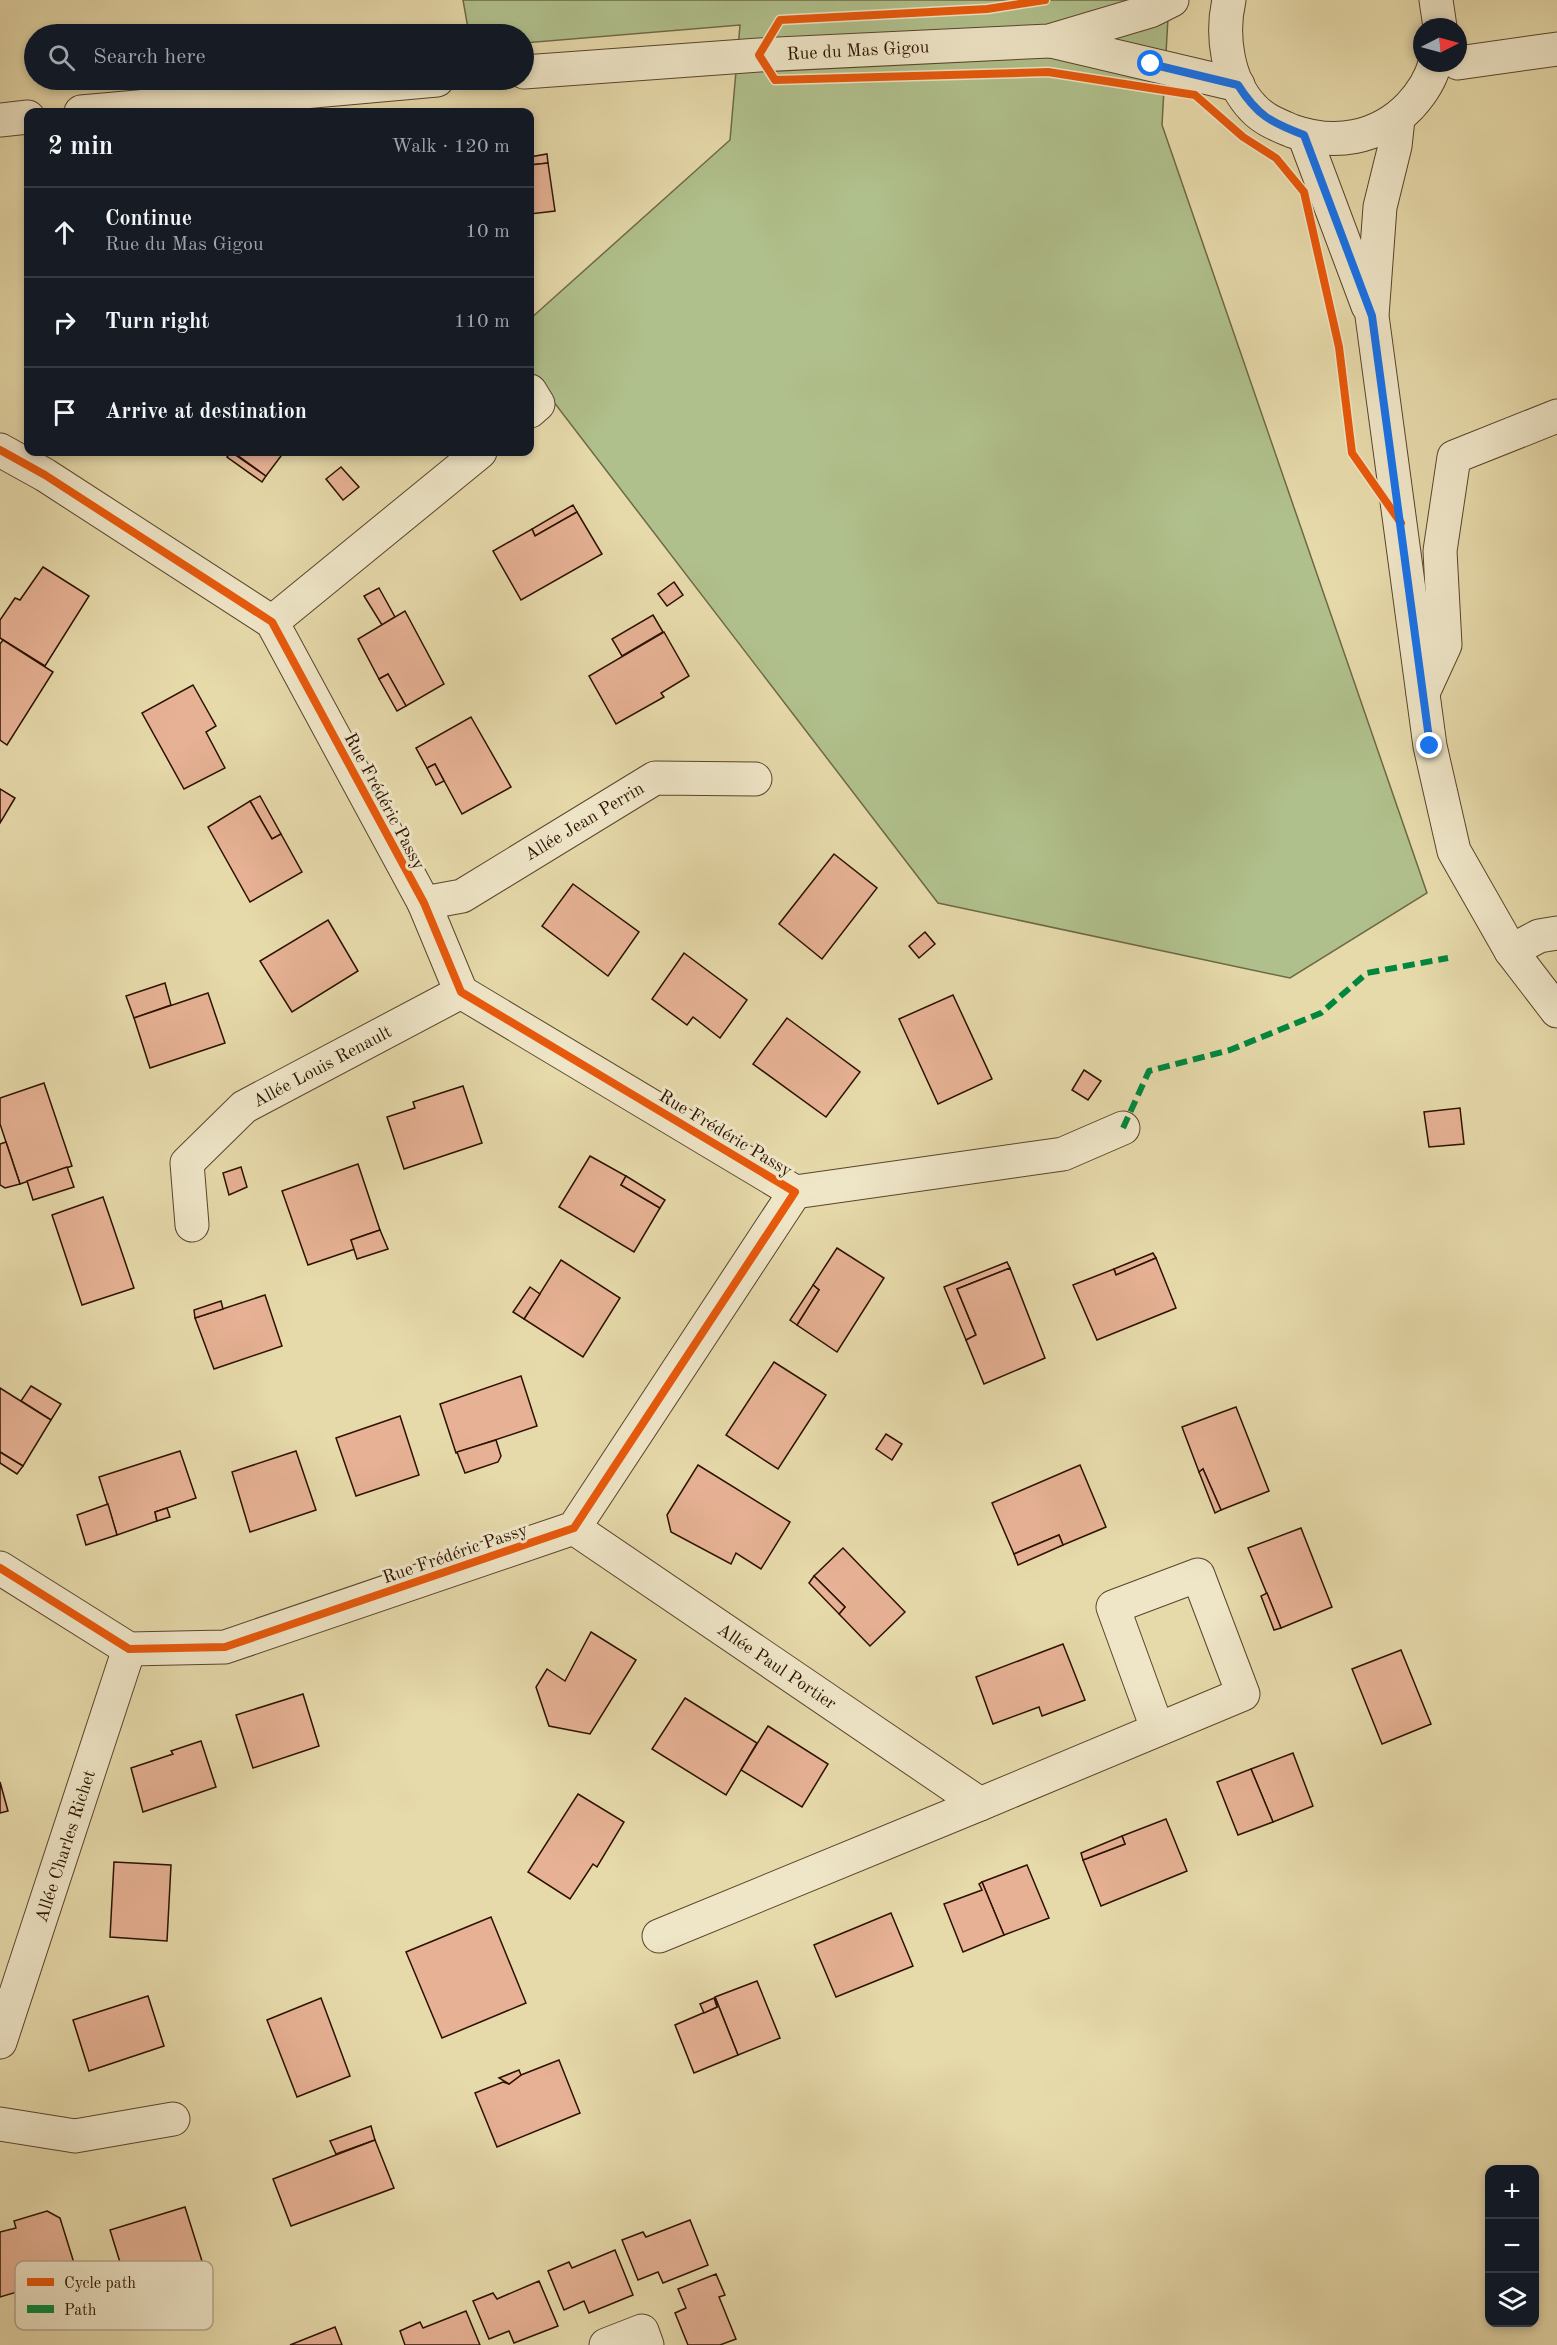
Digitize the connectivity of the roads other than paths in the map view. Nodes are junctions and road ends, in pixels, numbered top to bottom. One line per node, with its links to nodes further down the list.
1 (1172, 0): 5 (street, Rue du Mas Gigou)
2 (1229, 0): 10 (street)
3 (1436, 0): 4 (street)
4 (1439, 18)
5 (1049, 41): 8 (street, Rue du Mas Gigou); 10 (street, Rue du Mas Gigou)
6 (1557, 48): 7 (street)
7 (1467, 61)
8 (534, 71)
9 (1439, 72): 14 (street)
10 (1238, 85): 16 (street)
11 (325, 90): 12 (street)
12 (125, 108)
13 (24, 117): 15 (street)
14 (1398, 119): 16 (street); 17 (street)
15 (0, 120)
16 (1304, 135): 17 (street)
17 (1372, 316): 22 (street)
18 (1557, 416): 22 (street)
19 (0, 450): 21 (street, Rue Frédéric Passy)
20 (475, 456): 21 (street)
21 (272, 622): 24 (street, Rue Frédéric Passy)
22 (1423, 693): 26 (street)
23 (755, 779): 24 (street, Allée Jean Perrin)
24 (424, 903): 27 (street, Rue Frédéric Passy)
25 (1557, 933): 26 (street)
26 (1511, 951): 28 (street)
27 (461, 992): 30 (street, Rue Frédéric Passy); 31 (street, Allée Louis Renault)
28 (1557, 1011)
29 (1123, 1128): 30 (street, Rue Frédéric Passy)
30 (795, 1192): 32 (street, Rue Frédéric Passy)
31 (192, 1225)
32 (574, 1528): 34 (street, Rue Frédéric Passy); 36 (street, Allée Paul Portier)
33 (0, 1568): 34 (street)
34 (129, 1649): 38 (street, Allée Charles Richet)
35 (1157, 1728): 35 (street); 36 (street)
36 (980, 1804): 37 (street)
37 (659, 1936)
38 (0, 2042)
39 (173, 2119): 40 (street)
40 (0, 2124)
41 (606, 2345): 42 (street)
42 (647, 2345)

